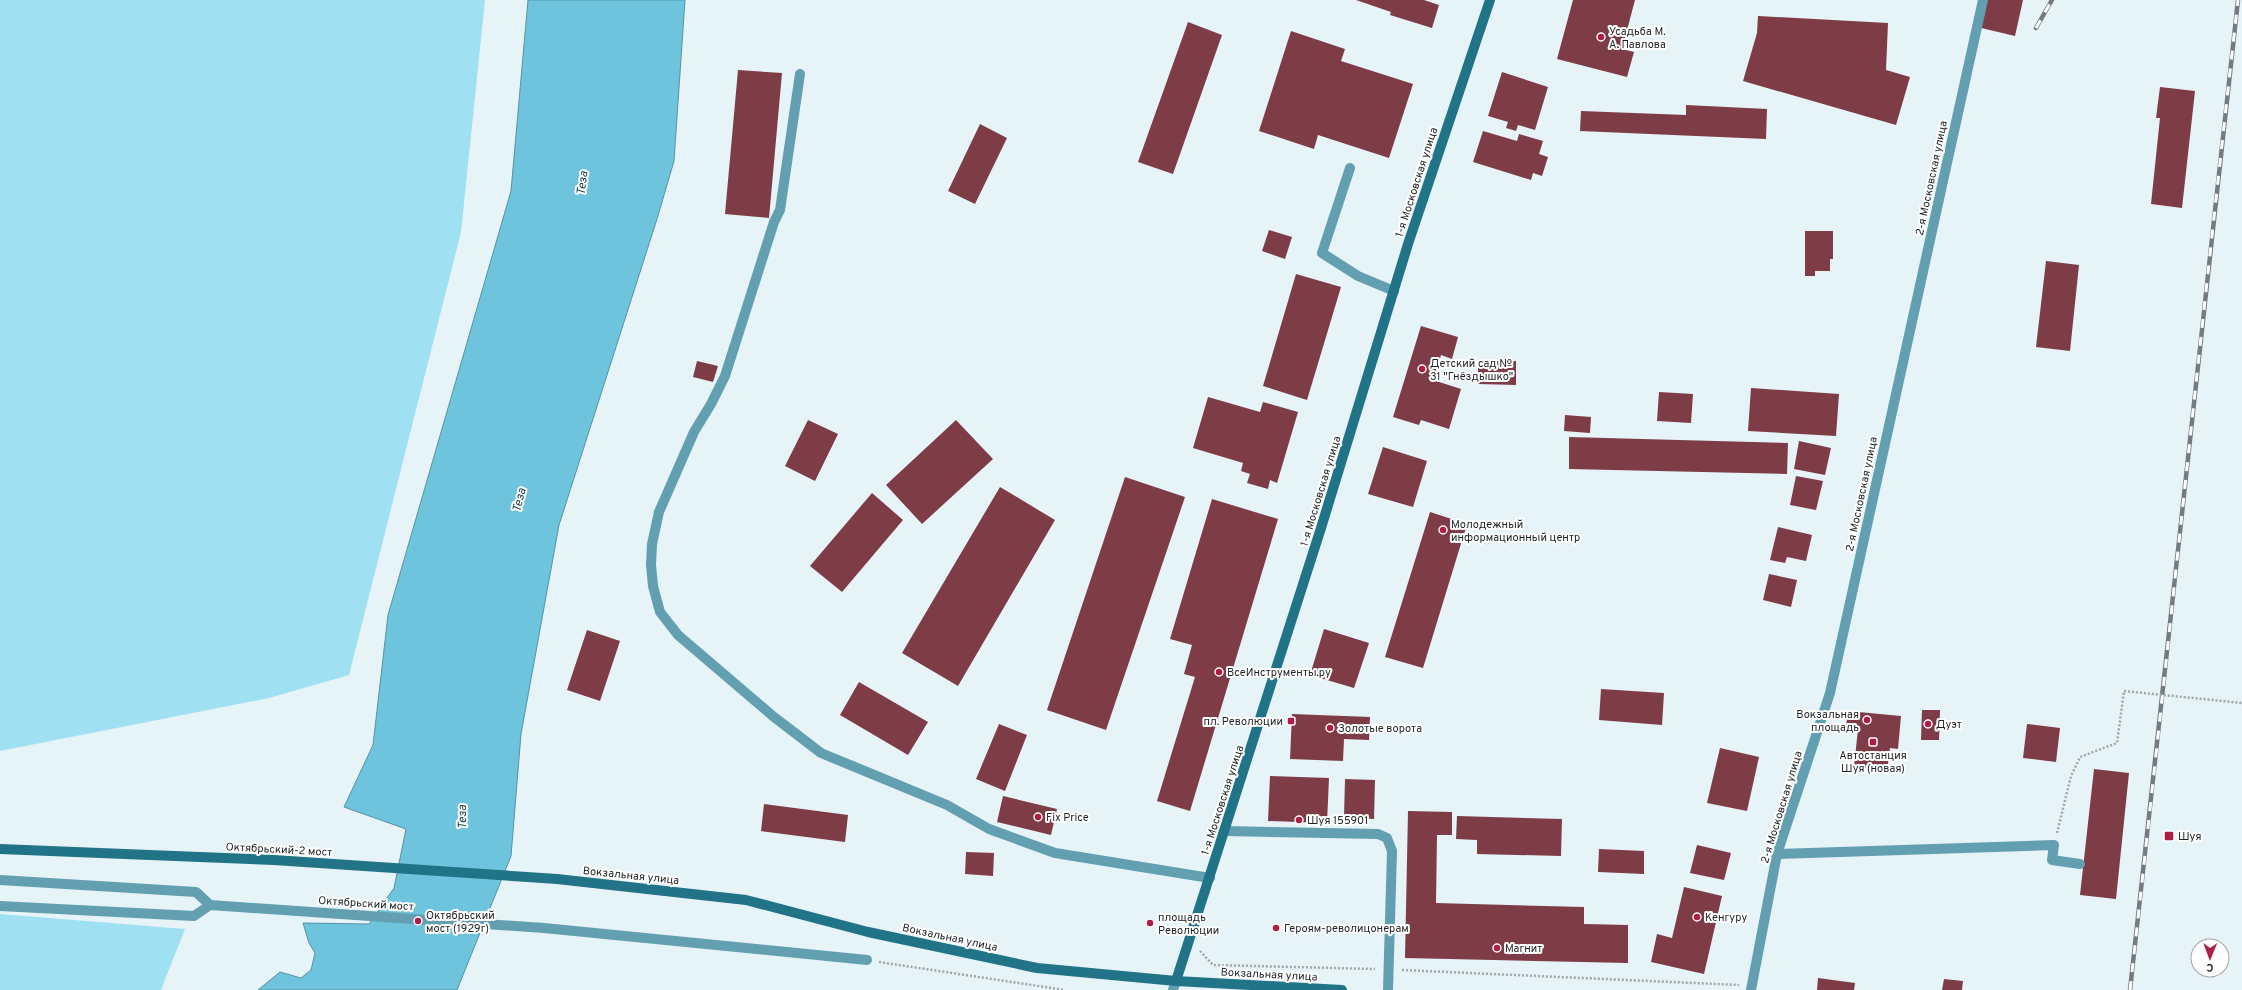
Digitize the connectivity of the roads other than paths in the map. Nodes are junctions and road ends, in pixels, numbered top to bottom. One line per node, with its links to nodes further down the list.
1 (1490, 0): 5 (main road, 1-я Московская улица)
2 (1983, 0): 8 (street, 2-я Московская улица)
3 (800, 74): 10 (street)
4 (1350, 168): 5 (street)
5 (1394, 290): 6 (main road, 1-я Московская улица)
6 (1224, 831): 10 (main road, 1-я Московская улица); 19 (street)
7 (0, 849): 11 (main road, Октябрьский-2 мост)
8 (1777, 854): 9 (street); 17 (street, 2-я Московская улица)
9 (2080, 864)
10 (1210, 878): 16 (main road, 1-я Московская улица)
11 (557, 879): 16 (main road, Вокзальная улица)
12 (0, 880): 13 (street)
13 (210, 905): 14 (street); 15 (street, Октябрьский мост)
14 (0, 906)
15 (867, 960)
16 (1174, 985): 18 (main road, Вокзальная улица)
17 (1751, 988)
18 (1342, 990)
19 (1388, 990)

